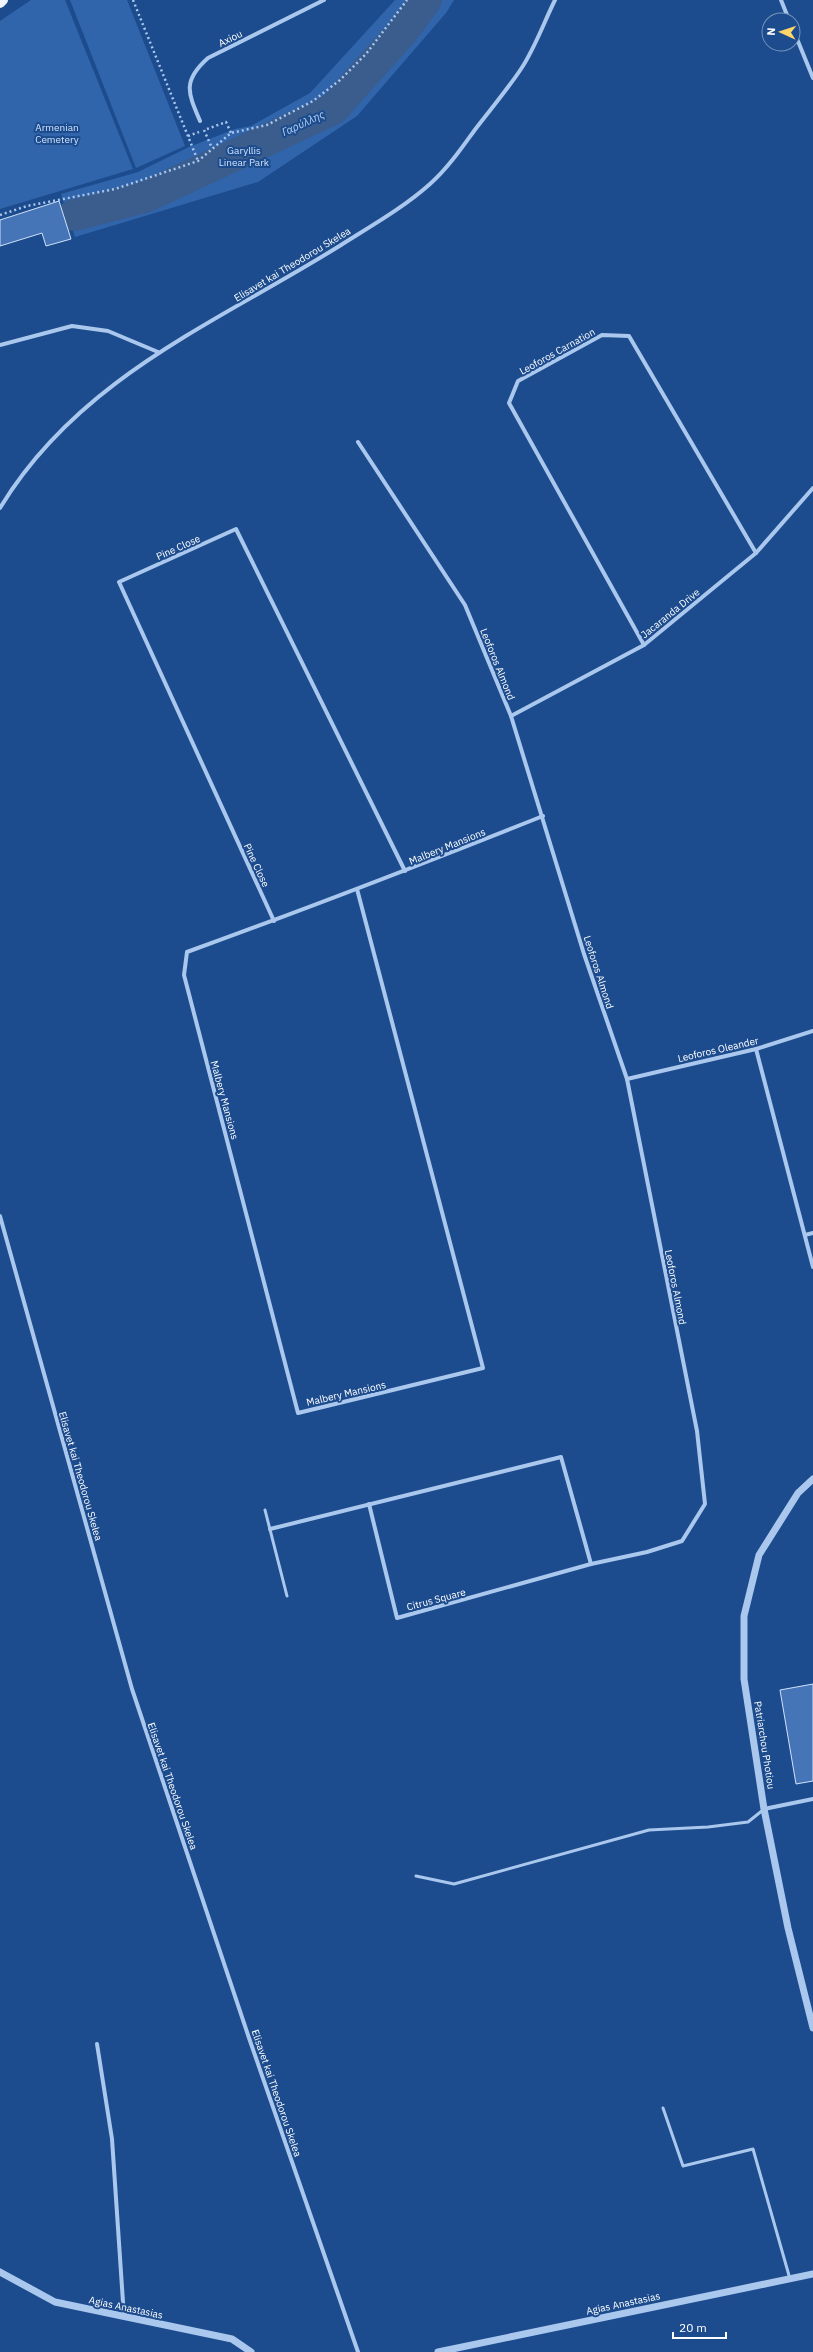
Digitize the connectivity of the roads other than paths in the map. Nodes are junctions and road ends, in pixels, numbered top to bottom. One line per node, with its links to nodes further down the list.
1 (3, 0): 5 (main road)
2 (324, 0): 9 (street, Axiou)
3 (555, 0): 11 (street, Elisavet kai Theodorou Skelea)
4 (781, 0): 6 (street)
5 (0, 3)
6 (786, 12)
7 (801, 49): 8 (street)
8 (813, 78)
9 (200, 121)
10 (0, 345): 11 (street)
11 (158, 352): 14 (street, Elisavet kai Theodorou Skelea)
12 (358, 442): 17 (street, Leoforos Almond)
13 (813, 488): 15 (street, Jacaranda Drive)
14 (0, 508)
15 (756, 553): 16 (street, Jacaranda Drive); 16 (street, Leoforos Carnation)
16 (644, 645): 17 (street, Jacaranda Drive)
17 (511, 716): 18 (street, Leoforos Almond)
18 (543, 816): 19 (street, Malbery Mansions); 24 (street, Leoforos Almond)
19 (405, 871): 20 (street, Malbery Mansions); 21 (street, Pine Close)
20 (357, 888): 21 (street, Malbery Mansions); 21 (street, Malbery Mansions)
21 (274, 921)
22 (813, 1031): 23 (street, Leoforos Oleander)
23 (756, 1049): 24 (street, Leoforos Oleander); 27 (street)
24 (626, 1079): 33 (street, Leoforos Almond)
25 (0, 1216): 47 (street, Elisavet kai Theodorou Skelea)
26 (813, 1233): 27 (street)
27 (805, 1235): 28 (street)
28 (813, 1267)
29 (813, 1479): 37 (street, Patriarchou Photiou)
30 (369, 1504): 32 (street); 34 (street); 34 (street, Citrus Square)
31 (265, 1510): 32 (lane)
32 (270, 1529): 35 (lane)
33 (682, 1541): 34 (street, Citrus Square)
34 (591, 1564)
35 (287, 1596)
36 (813, 1799): 37 (street)
37 (764, 1809): 38 (lane); 39 (street, Patriarchou Photiou)
38 (416, 1876)
39 (813, 2028)
40 (97, 2044): 45 (street)
41 (663, 2108): 44 (lane)
42 (0, 2272): 45 (street, Agias Anastasias)
43 (813, 2274): 44 (street, Agias Anastasias)
44 (790, 2278): 48 (street, Agias Anastasias)
45 (124, 2316): 46 (street, Agias Anastasias)
46 (251, 2352)
47 (358, 2352)
48 (438, 2352)

